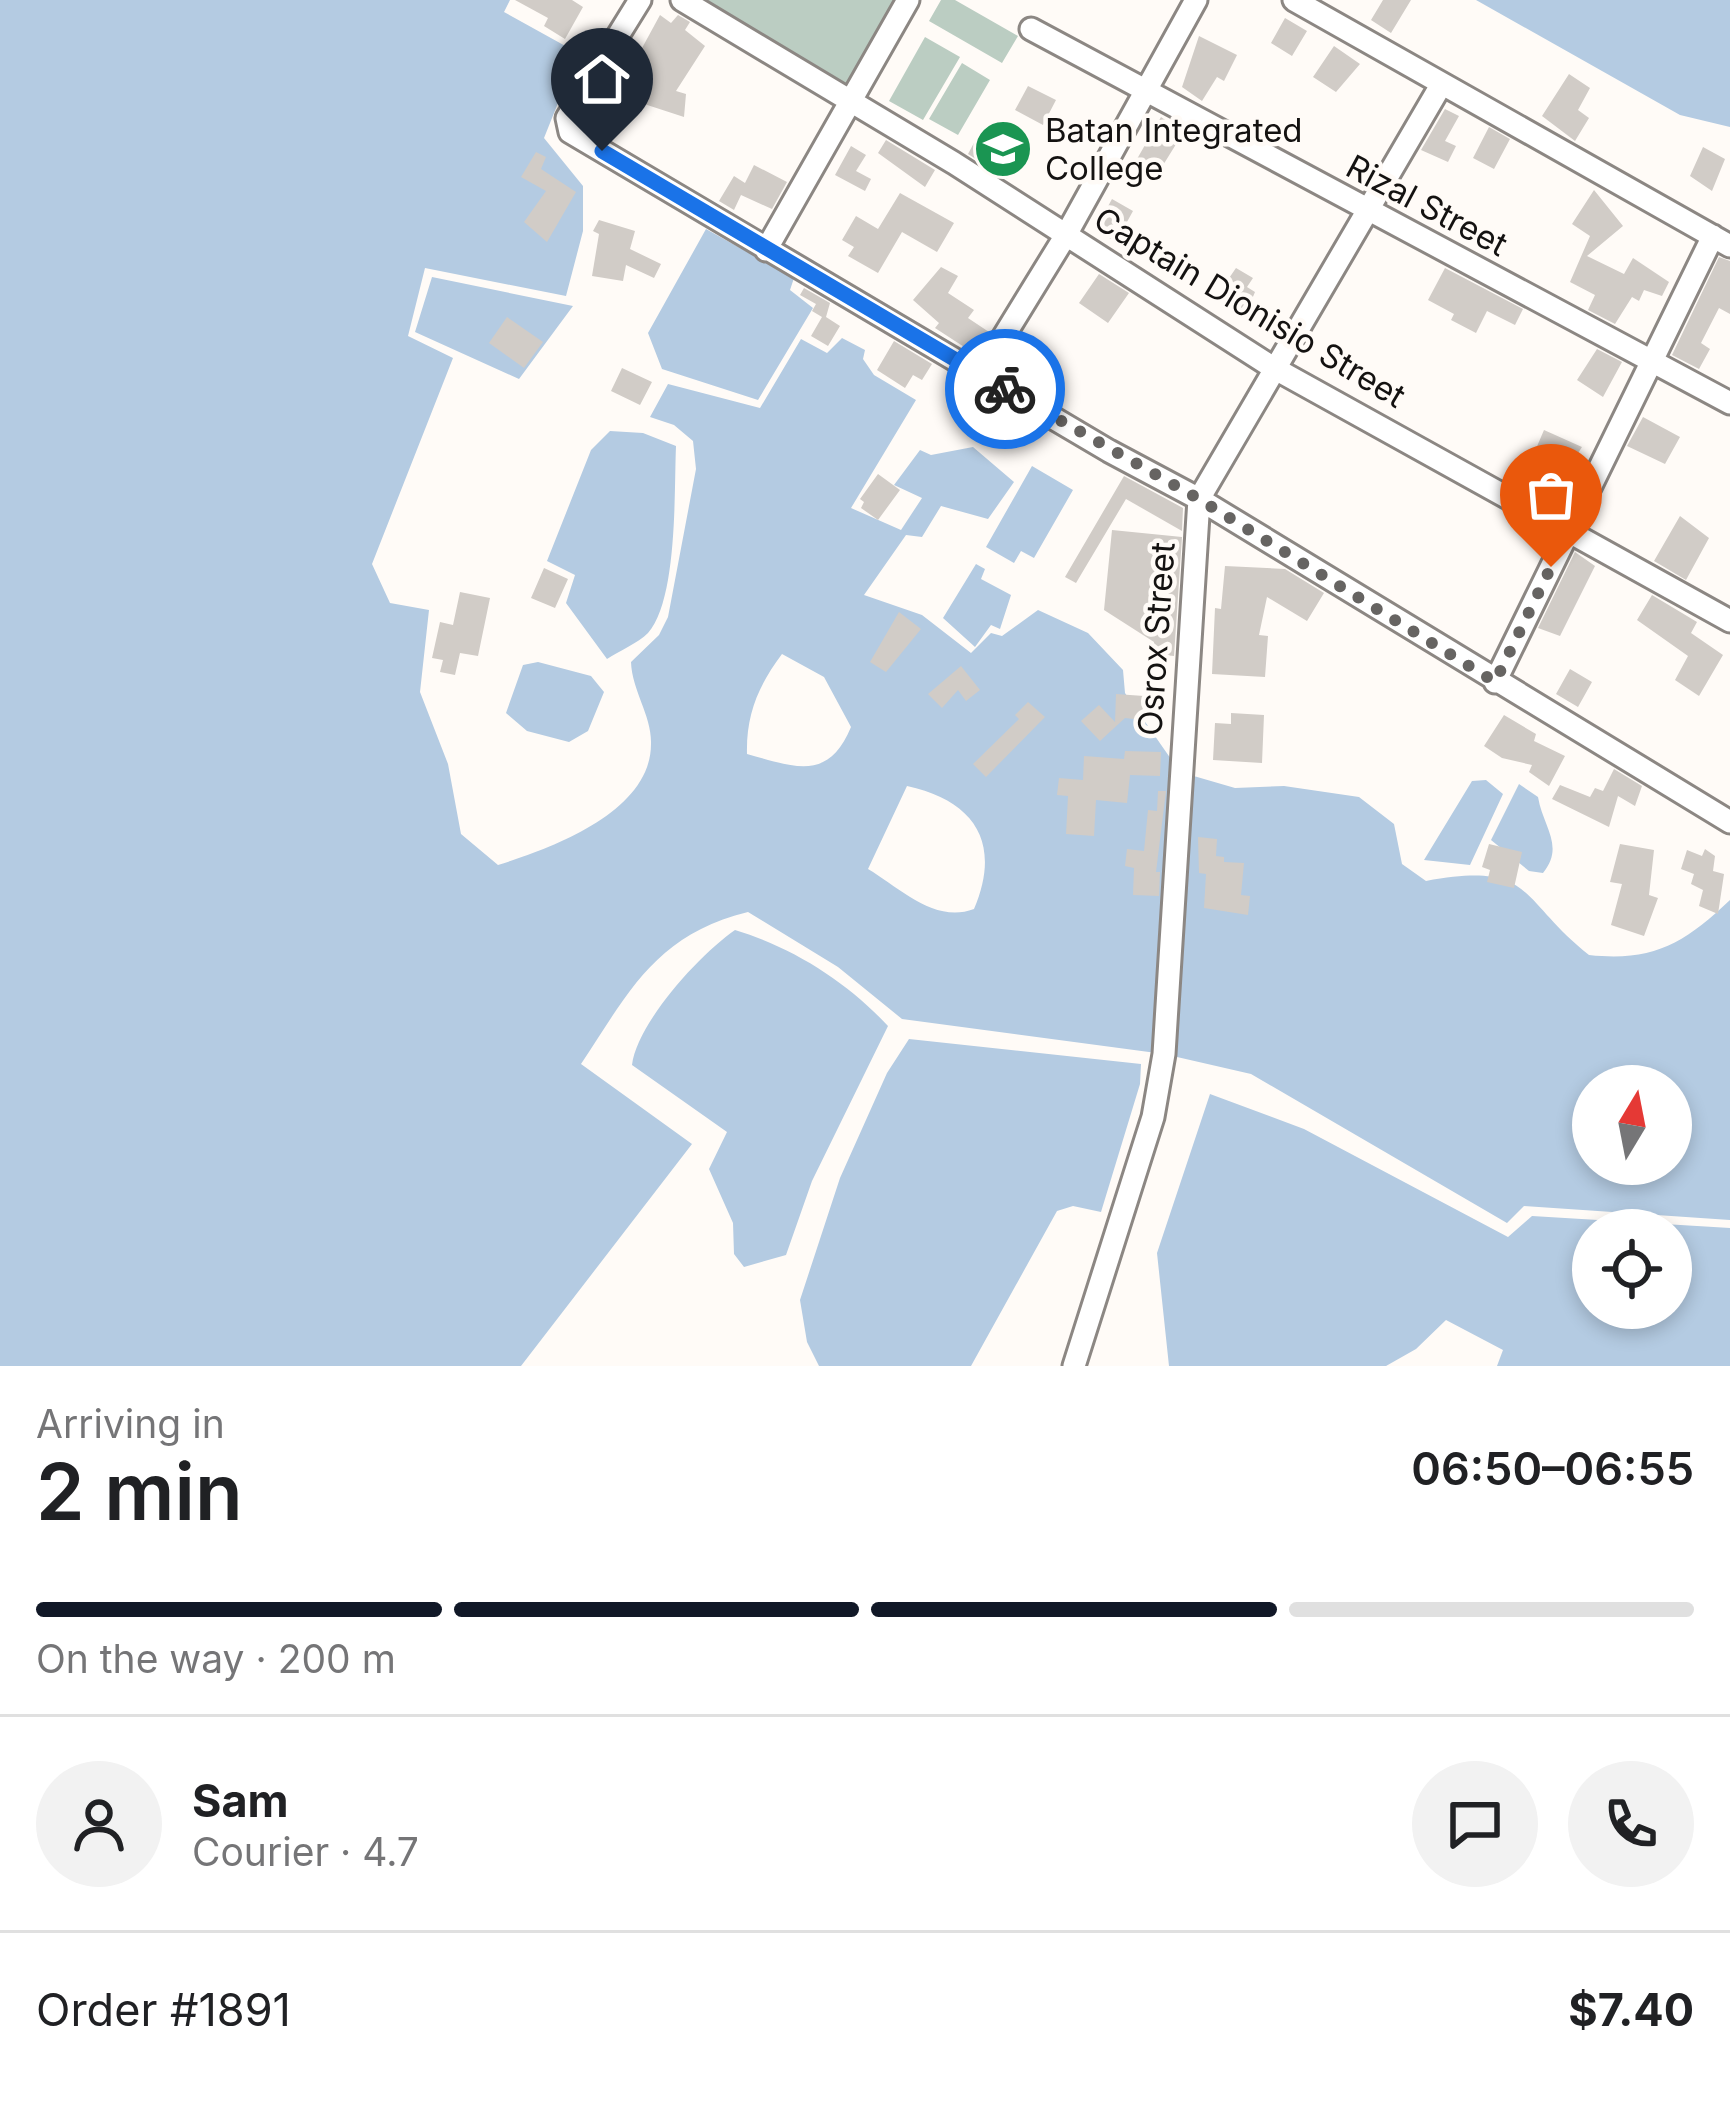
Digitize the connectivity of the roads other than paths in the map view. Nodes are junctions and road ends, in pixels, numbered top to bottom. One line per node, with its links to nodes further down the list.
1 (640, 0): 13 (street)
2 (682, 0): 9 (street, Captain Dionisio Street)
3 (908, 0): 9 (street)
4 (1196, 0): 8 (street)
5 (1294, 0): 7 (street)
6 (1031, 29): 8 (street, Rizal Street)
7 (1441, 85): 10 (street, Osrox Street); 12 (street)
8 (1146, 92): 10 (street, Rizal Street); 11 (street)
9 (848, 102): 11 (street, Captain Dionisio Street); 13 (street)
10 (1371, 212): 14 (street, Rizal Street); 15 (street, Osrox Street)
11 (1066, 235): 15 (street, Captain Dionisio Street); 16 (street)
12 (1722, 241): 14 (street)
13 (766, 250): 16 (street)
14 (1651, 363): 17 (street, Rizal Street); 19 (street)
15 (1272, 367): 18 (street, Osrox Street); 19 (street, Captain Dionisio Street)
16 (980, 374): 18 (street)
17 (1730, 403)
18 (1199, 499): 21 (street); 23 (street, Osrox Street)
19 (1570, 528): 20 (street, Captain Dionisio Street); 21 (street)
20 (1730, 621)
21 (1495, 682): 22 (street)
22 (1730, 822)
23 (1074, 1366)

